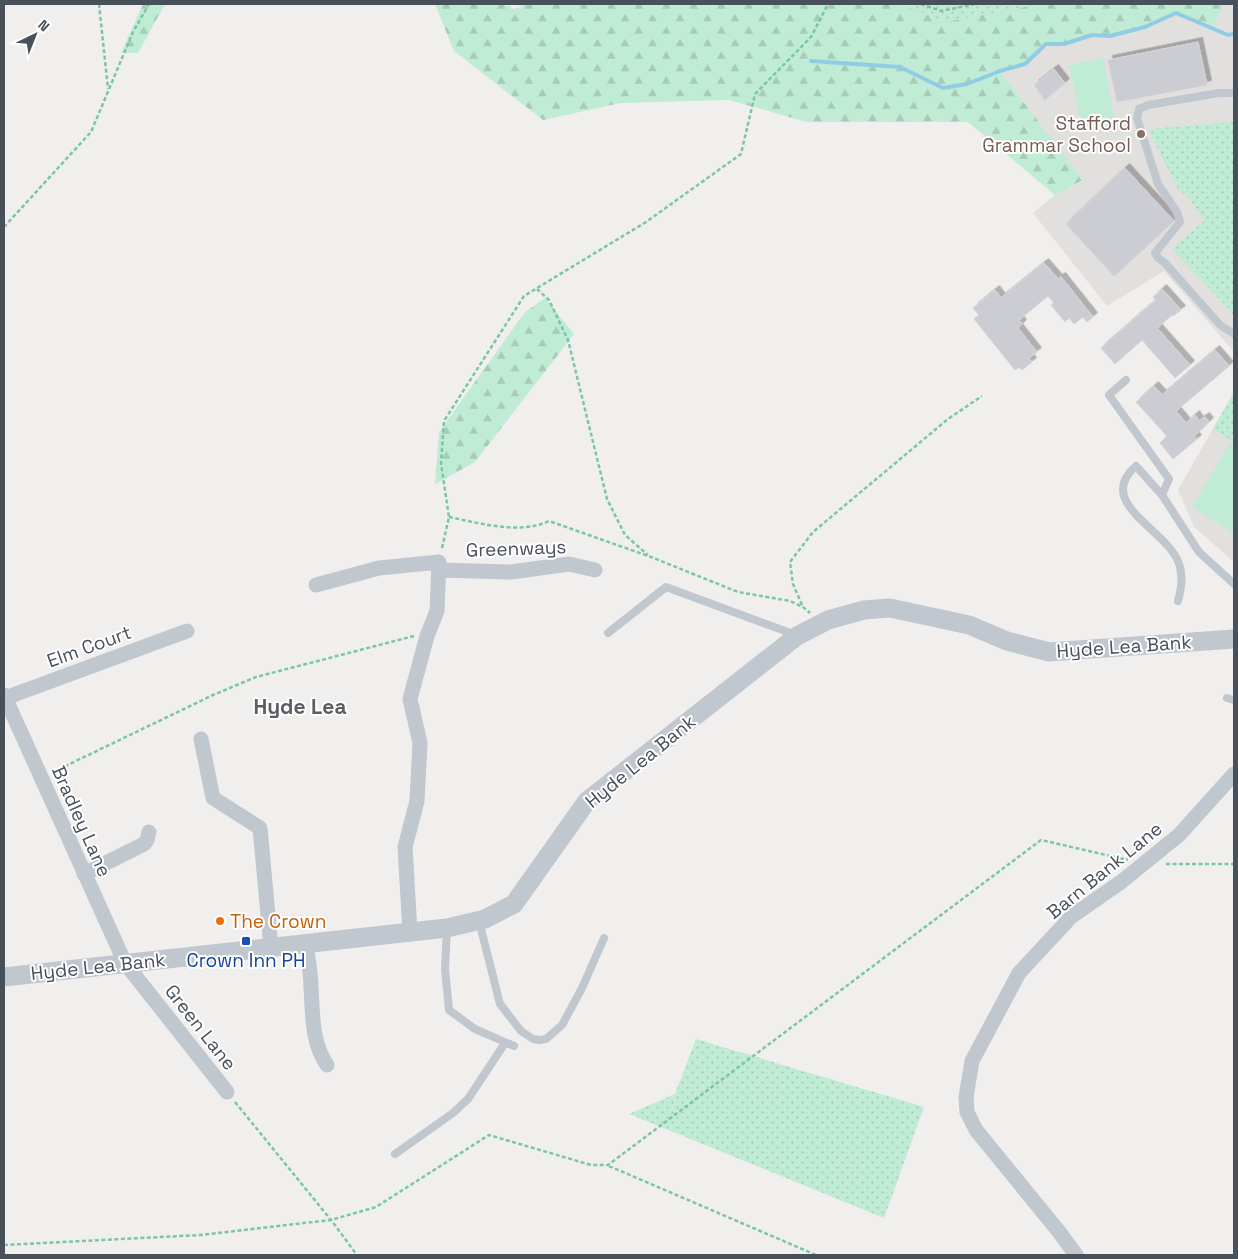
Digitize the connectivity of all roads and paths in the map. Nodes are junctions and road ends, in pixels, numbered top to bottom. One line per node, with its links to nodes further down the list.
1 (99, 4): 6 (path)
2 (149, 4): 6 (path)
3 (828, 4): 9 (path)
4 (921, 4): 5 (path)
5 (975, 4)
6 (108, 91): 8 (path)
7 (1234, 93): 10 (lane)
8 (4, 226)
9 (537, 288): 14 (path); 15 (path)
10 (1234, 334)
11 (1126, 380): 13 (lane)
12 (982, 396): 21 (path)
13 (1162, 495): 18 (lane); 20 (lane)
14 (449, 517): 15 (path); 16 (path)
15 (652, 557): 21 (path)
16 (438, 566): 17 (street, Greenways); 19 (street, Greenways); 25 (street)
17 (596, 570)
18 (1234, 584)
19 (316, 585)
20 (1178, 601)
21 (803, 607): 22 (path)
22 (820, 623): 26 (street, Hyde Lea Bank); 27 (street, Hyde Lea Bank)
23 (186, 631): 28 (street, Elm Court)
24 (608, 633): 26 (lane)
25 (427, 636): 31 (path); 38 (street)
26 (797, 636): 36 (street, Hyde Lea Bank)
27 (1234, 639)
28 (4, 696): 31 (street, Bradley Lane)
29 (201, 740): 41 (street)
30 (1234, 774): 33 (street, Barn Bank Lane)
31 (40, 777): 35 (street, Bradley Lane)
32 (149, 832): 35 (street)
33 (1144, 864): 34 (path); 49 (path); 54 (street, Barn Bank Lane)
34 (1234, 864)
35 (84, 874): 42 (street, Bradley Lane)
36 (479, 920): 37 (street, Hyde Lea Bank); 39 (lane)
37 (447, 928): 38 (street, Hyde Lea Bank); 44 (lane)
38 (410, 932): 40 (street, Hyde Lea Bank)
39 (604, 938)
40 (306, 944): 41 (street, Hyde Lea Bank); 46 (street)
41 (272, 948): 42 (street, Hyde Lea Bank)
42 (125, 963): 43 (street, Hyde Lea Bank); 47 (street, Green Lane)
43 (4, 977)
44 (505, 1042): 45 (lane); 48 (lane)
45 (514, 1046)
46 (327, 1065)
47 (227, 1092): 50 (path)
48 (395, 1154)
49 (608, 1165): 50 (path); 53 (path)
50 (331, 1220): 51 (path); 52 (path)
51 (4, 1245)
52 (357, 1255)
53 (816, 1255)
54 (1076, 1255)

